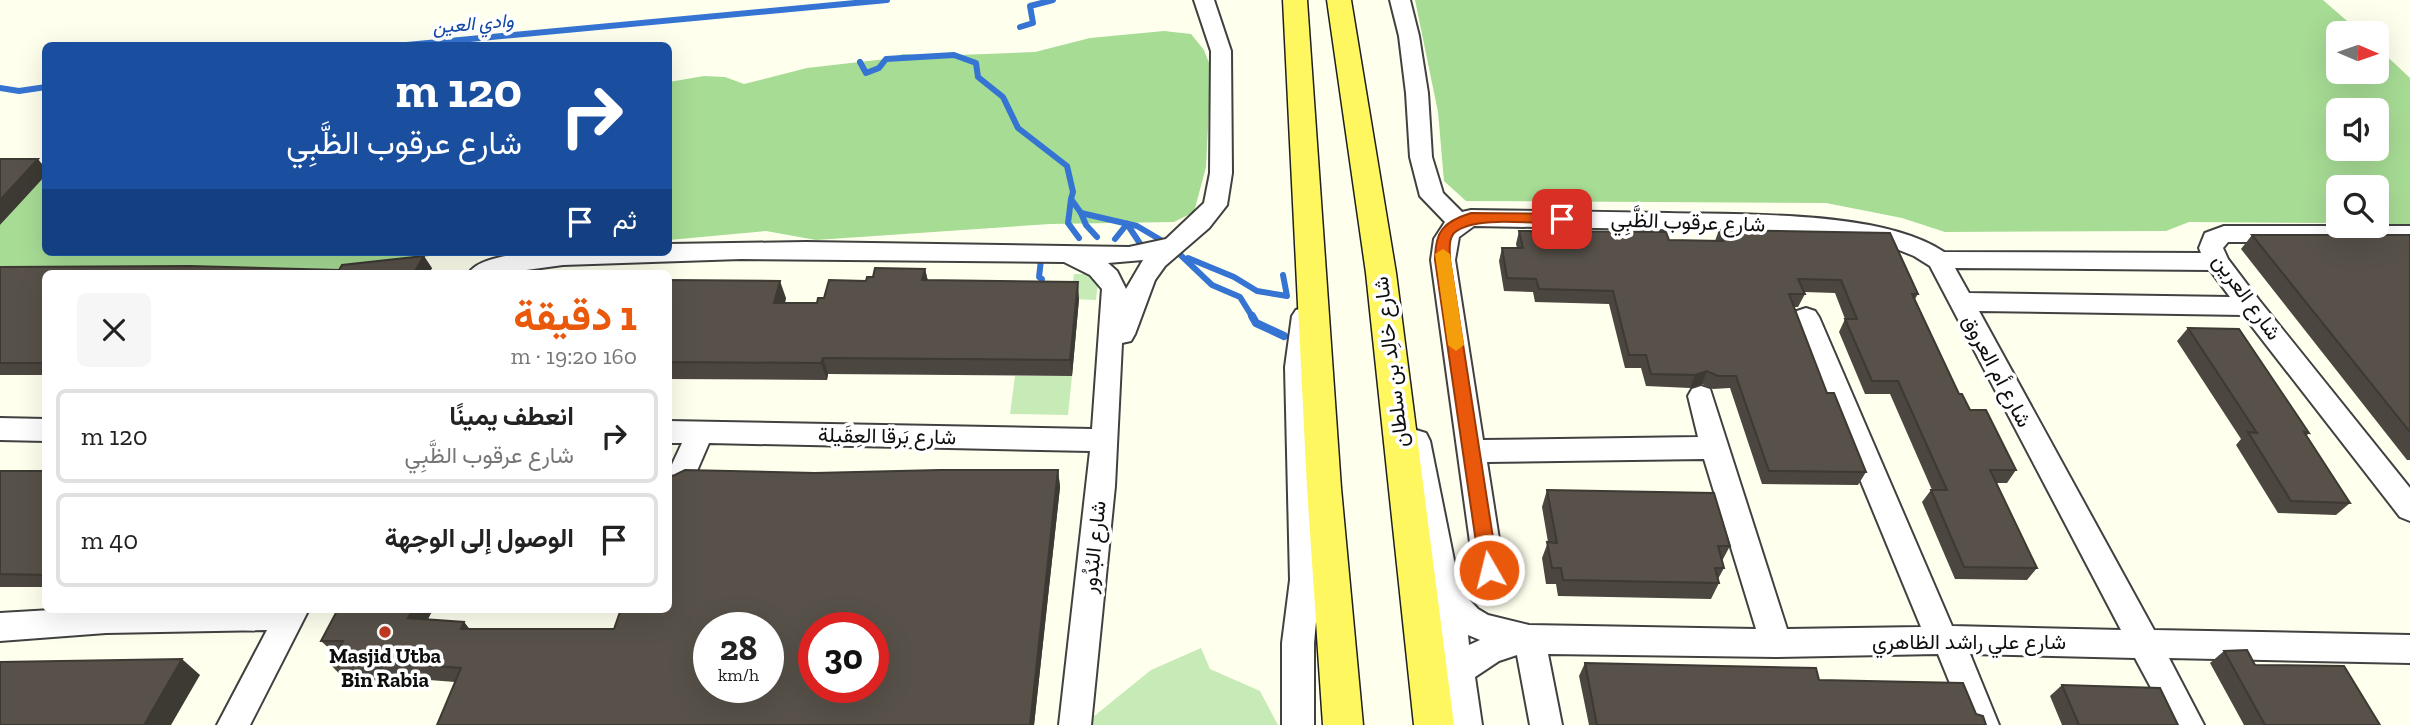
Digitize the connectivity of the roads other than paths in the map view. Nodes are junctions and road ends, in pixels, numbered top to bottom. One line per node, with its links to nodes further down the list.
1 (1204, 0): 7 (street)
2 (1295, 0): 15 (main road)
3 (1339, 0): 16 (main road, شارع خالِد بن سلطان)
4 (1400, 0): 5 (street)
5 (1459, 223): 12 (street, شارع عرقوب الظَّبِي); 29 (street)
6 (2410, 234): 13 (street, شارع العرين)
7 (1171, 246): 10 (street); 17 (street)
8 (672, 252): 9 (street)
9 (1062, 255): 10 (street); 21 (street)
10 (1103, 255): 17 (street)
11 (580, 256): 14 (street)
12 (1939, 261): 13 (street); 18 (street, شارع أم العروق)
13 (2217, 261): 19 (street, شارع العرين)
14 (492, 270)
15 (1312, 270): 45 (street); 46 (main road)
16 (1381, 273): 33 (street); 47 (main road, شارع خالِد بن سلطان)
17 (1135, 297): 21 (street)
18 (1959, 302): 19 (street); 40 (street, شارع أم العروق)
19 (2250, 306): 31 (street, شارع العرين)
20 (1806, 317): 38 (street)
21 (1109, 369): 27 (street, شارع البُدُور)
22 (1701, 396): 28 (lane)
23 (0, 429): 24 (street)
24 (42, 430)
25 (672, 432): 26 (street, شارع بَرقا العِقَيلة)
26 (700, 433): 27 (street, شارع بَرقا العِقَيلة); 30 (street)
27 (1105, 440): 44 (street, شارع البُدُور)
28 (1714, 448): 29 (street); 39 (lane)
29 (1473, 452): 32 (street)
30 (680, 479)
31 (2410, 509)
32 (1489, 570)
33 (1446, 596): 37 (street); 42 (street)
34 (269, 613): 36 (street)
35 (291, 613): 43 (street)
36 (0, 626)
37 (1528, 639): 39 (street, شارع علي راشد الظاهري); 42 (street); 49 (street)
38 (1945, 640): 39 (street, شارع علي راشد الظاهري); 40 (street, شارع علي راشد الظاهري); 50 (street)
39 (1776, 643)
40 (2143, 644): 41 (street, شارع علي راشد الظاهري); 51 (street, شارع أم العروق)
41 (2410, 649)
42 (1457, 673): 48 (street)
43 (233, 725)
44 (1075, 725)
45 (1298, 725)
46 (1343, 725)
47 (1434, 725)
48 (1466, 725)
49 (1546, 725)
50 (1983, 725)
51 (2188, 725)

